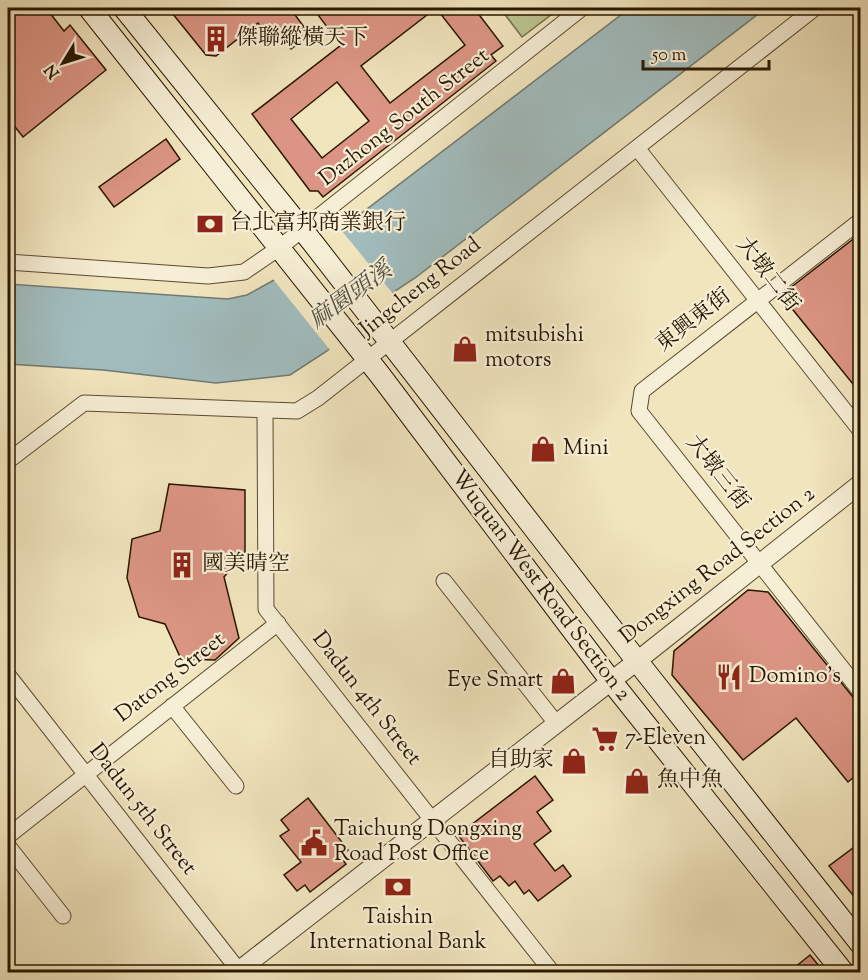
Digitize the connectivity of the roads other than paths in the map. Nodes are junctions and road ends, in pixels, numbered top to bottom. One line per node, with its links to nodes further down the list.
1 (89, 8): 8 (main road, Wuquan West Road Section 2)
2 (124, 8): 7 (main road, Wuquan West Road Section 2)
3 (582, 8): 7 (street, Dazhong South Street)
4 (815, 8): 5 (street, Jingcheng Road)
5 (637, 147): 10 (street, 大墩二街); 11 (street, Jingcheng Road)
6 (861, 221): 10 (street, 東興東街)
7 (307, 236): 8 (street, Dazhong South Street); 11 (main road, Wuquan West Road Section 2)
8 (284, 255): 9 (street, Dazhong South Street); 12 (main road, Wuquan West Road Section 2)
9 (8, 262)
10 (758, 300): 13 (street, 東興東街); 15 (street, 大墩二街)
11 (389, 340): 12 (street, Jingcheng Road); 21 (main road, Wuquan West Road Section 2)
12 (366, 359): 14 (street, Jingcheng Road); 23 (main road, Wuquan West Road Section 2)
13 (642, 392): 18 (street, 大墩三街)
14 (265, 411): 16 (street, Jingcheng Road); 20 (street, Dadun 4th Street)
15 (861, 430)
16 (8, 461)
17 (861, 484): 18 (street, Dongxing Road Section 2)
18 (760, 564): 21 (street, Dongxing Road Section 2); 24 (street, 大墩三街)
19 (444, 581): 26 (street)
20 (278, 623): 25 (street, Datong Street); 29 (street, Dadun 4th Street)
21 (637, 661): 23 (street, Dongxing Road Section 2); 33 (main road, Wuquan West Road Section 2)
22 (8, 675): 27 (street, Dadun 5th Street)
23 (611, 681): 26 (street, Dongxing Road Section 2); 36 (main road, Wuquan West Road Section 2)
24 (861, 691)
25 (172, 706): 27 (street, Datong Street); 28 (street)
26 (556, 723): 29 (street, Dongxing Road Section 2)
27 (85, 774): 30 (street, Datong Street); 34 (street, Dadun 5th Street)
28 (236, 786)
29 (432, 820): 34 (street, Dongxing Road Section 2); 35 (street, Dadun 4th Street)
30 (8, 836)
31 (8, 846): 32 (street)
32 (63, 916)
33 (861, 943)
34 (239, 972)
35 (552, 972)
36 (843, 972)

